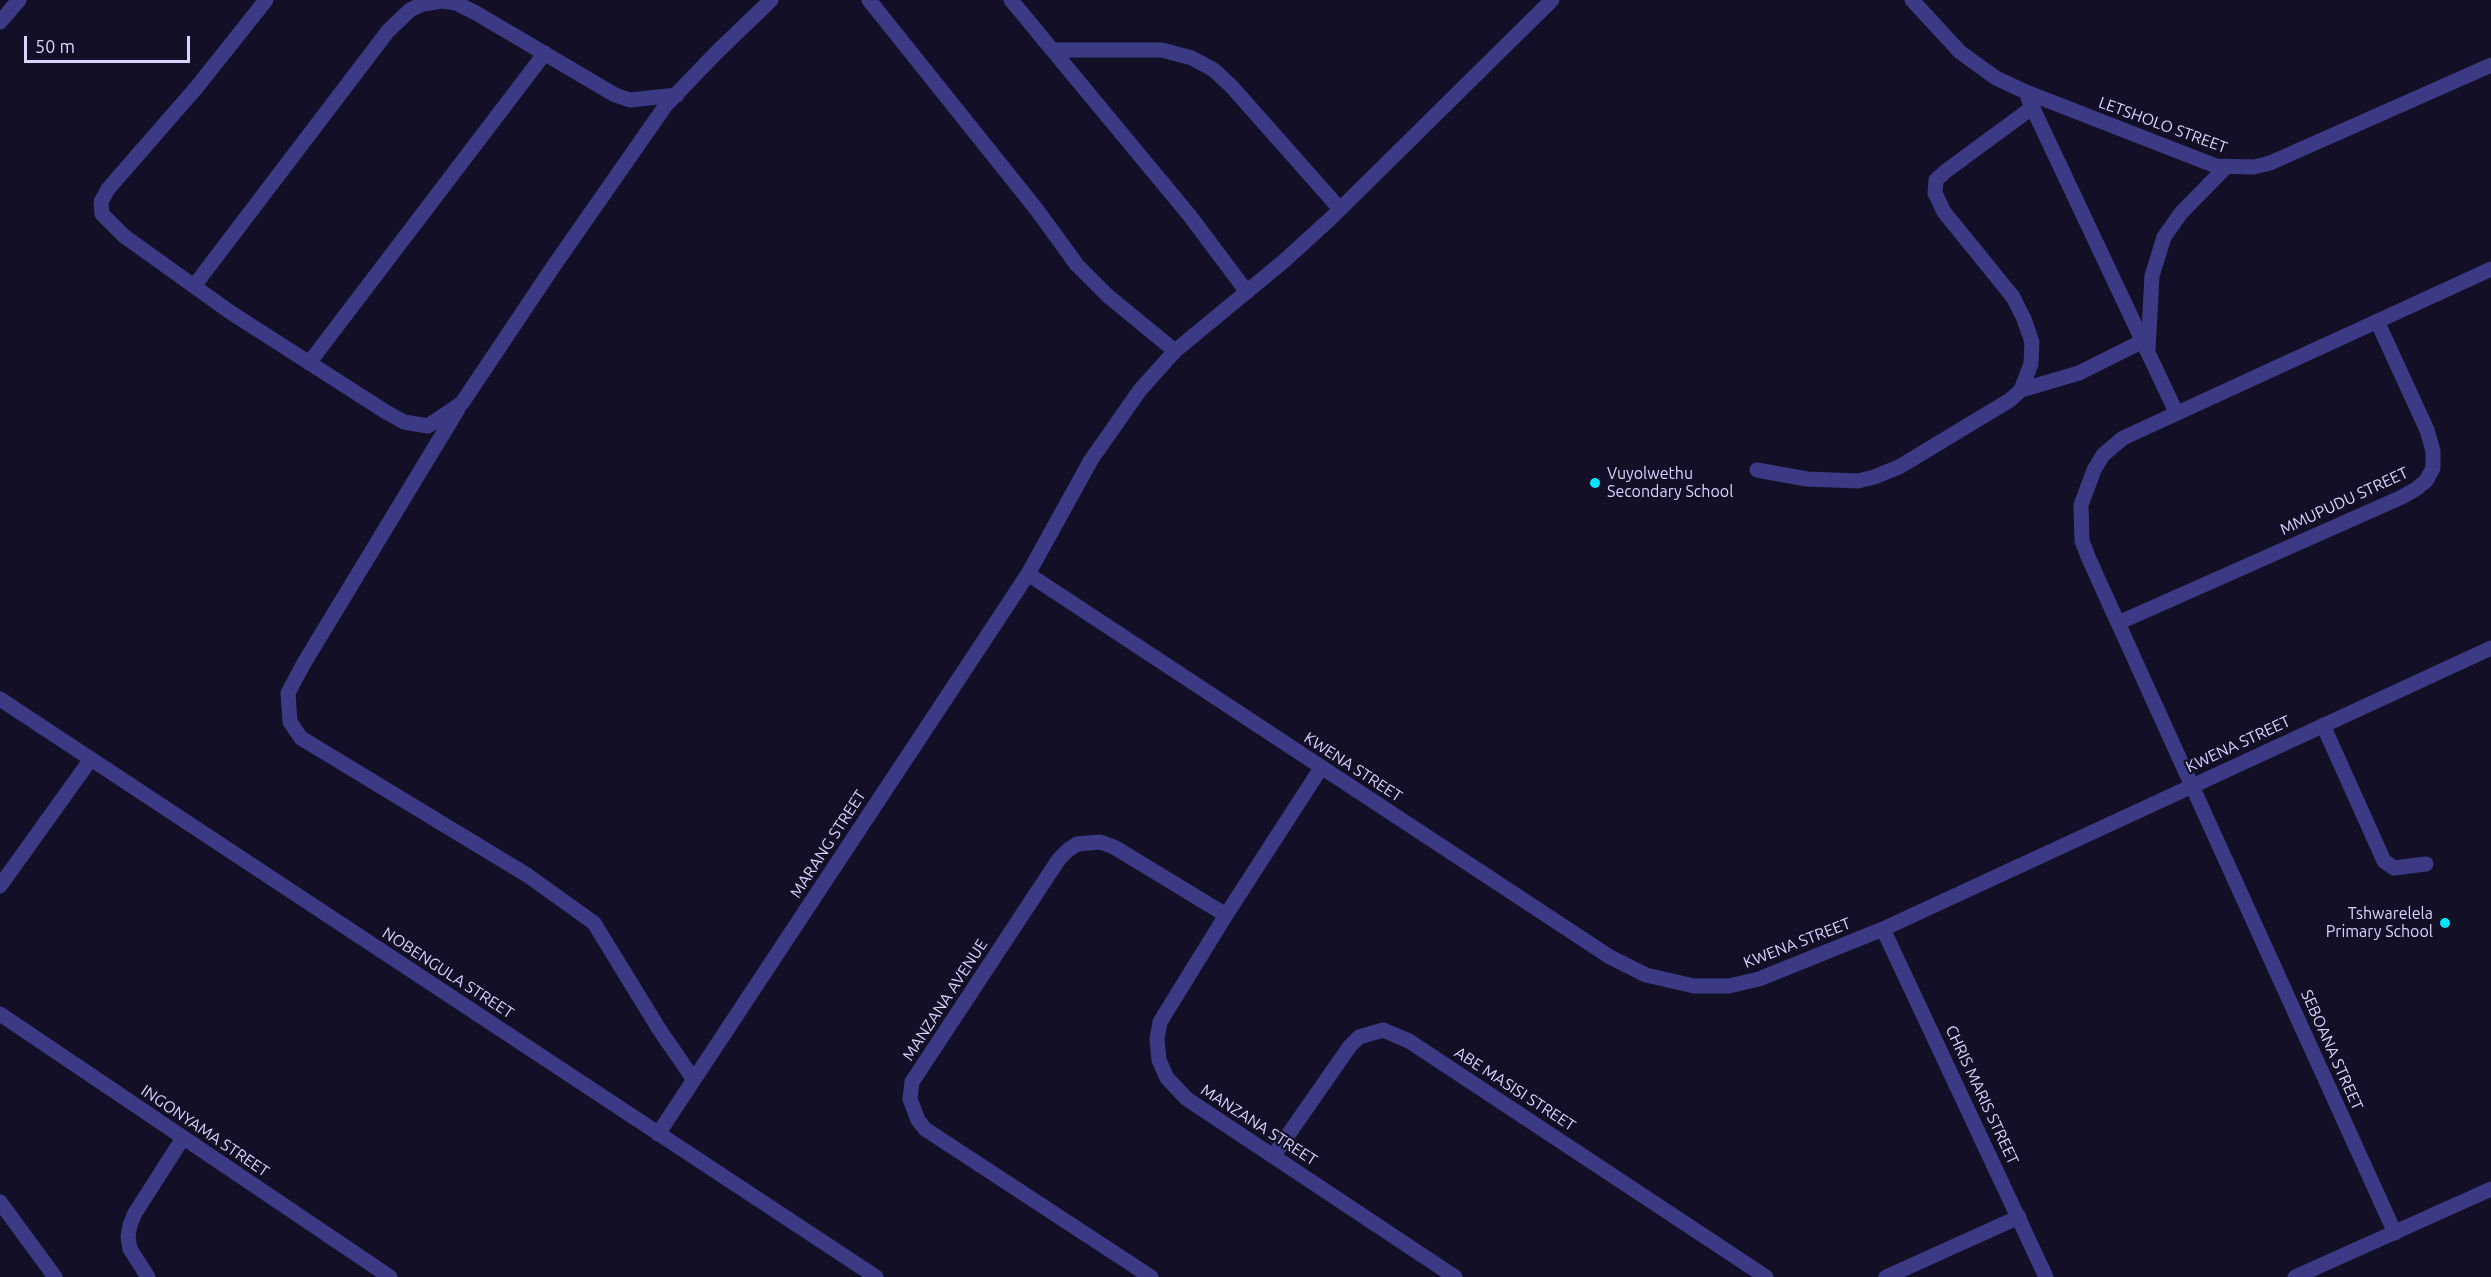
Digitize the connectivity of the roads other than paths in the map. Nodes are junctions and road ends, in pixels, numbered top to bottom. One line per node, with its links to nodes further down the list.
1 (19, 0): 8 (street)
2 (266, 0): 18 (street)
3 (771, 0): 13 (street)
4 (869, 0): 22 (street)
5 (1011, 0): 9 (street)
6 (1552, 0): 16 (street, MARANG STREET)
7 (1912, 0): 12 (street, LETSHOLO STREET)
8 (0, 22)
9 (1053, 50): 16 (street); 19 (street)
10 (545, 53): 13 (street); 18 (street); 23 (street)
11 (2491, 65): 15 (street, LETSHOLO STREET)
12 (2026, 92): 14 (street); 15 (street, LETSHOLO STREET)
13 (676, 94): 25 (street)
14 (2033, 107): 21 (street); 24 (street)
15 (2226, 167): 21 (street)
16 (1340, 209): 19 (street, MARANG STREET)
17 (2491, 269): 20 (street)
18 (194, 286): 23 (street)
19 (1247, 291): 22 (street, MARANG STREET)
20 (2377, 321): 26 (street); 29 (street, MMUPUDU STREET)
21 (2145, 346): 24 (street); 26 (street)
22 (1175, 351): 28 (street, MARANG STREET)
23 (309, 363): 25 (street)
24 (2021, 390): 27 (street)
25 (462, 403): 41 (street)
26 (2176, 412): 29 (street)
27 (1757, 470)
28 (1028, 574): 34 (street, KWENA STREET); 41 (street, MARANG STREET)
29 (2118, 623): 35 (street)
30 (2491, 648): 32 (street, KWENA STREET)
31 (0, 699): 33 (street, NOBENGULA STREET)
32 (2323, 725): 35 (street, KWENA STREET); 36 (street)
33 (91, 759): 37 (street); 42 (street, NOBENGULA STREET)
34 (1321, 768): 38 (street, MANZANA STREET); 39 (street, KWENA STREET)
35 (2192, 786): 39 (street, KWENA STREET); 48 (street, SEBOANA STREET)
36 (2426, 864)
37 (0, 886)
38 (1226, 915): 44 (street, MANZANA STREET); 54 (street, MANZANA AVENUE)
39 (1883, 929): 47 (street, CHRIS MARIS STREET)
40 (0, 1014): 43 (street, INGONYAMA STREET)
41 (694, 1080): 42 (street, MARANG STREET)
42 (658, 1134): 53 (street, NOBENGULA STREET)
43 (183, 1138): 51 (street); 52 (street, INGONYAMA STREET)
44 (1274, 1155): 49 (street, MANZANA STREET); 56 (street, ABE MASISI STREET)
45 (2491, 1190): 48 (street)
46 (0, 1202): 50 (street)
47 (2019, 1217): 57 (street); 58 (street, CHRIS MARIS STREET)
48 (2395, 1233): 59 (street)
49 (1432, 1271): 55 (street, MANZANA STREET)
50 (55, 1277)
51 (148, 1277)
52 (390, 1277)
53 (876, 1277)
54 (1151, 1277)
55 (1455, 1277)
56 (1766, 1277)
57 (1886, 1277)
58 (2046, 1277)
59 (2295, 1277)

